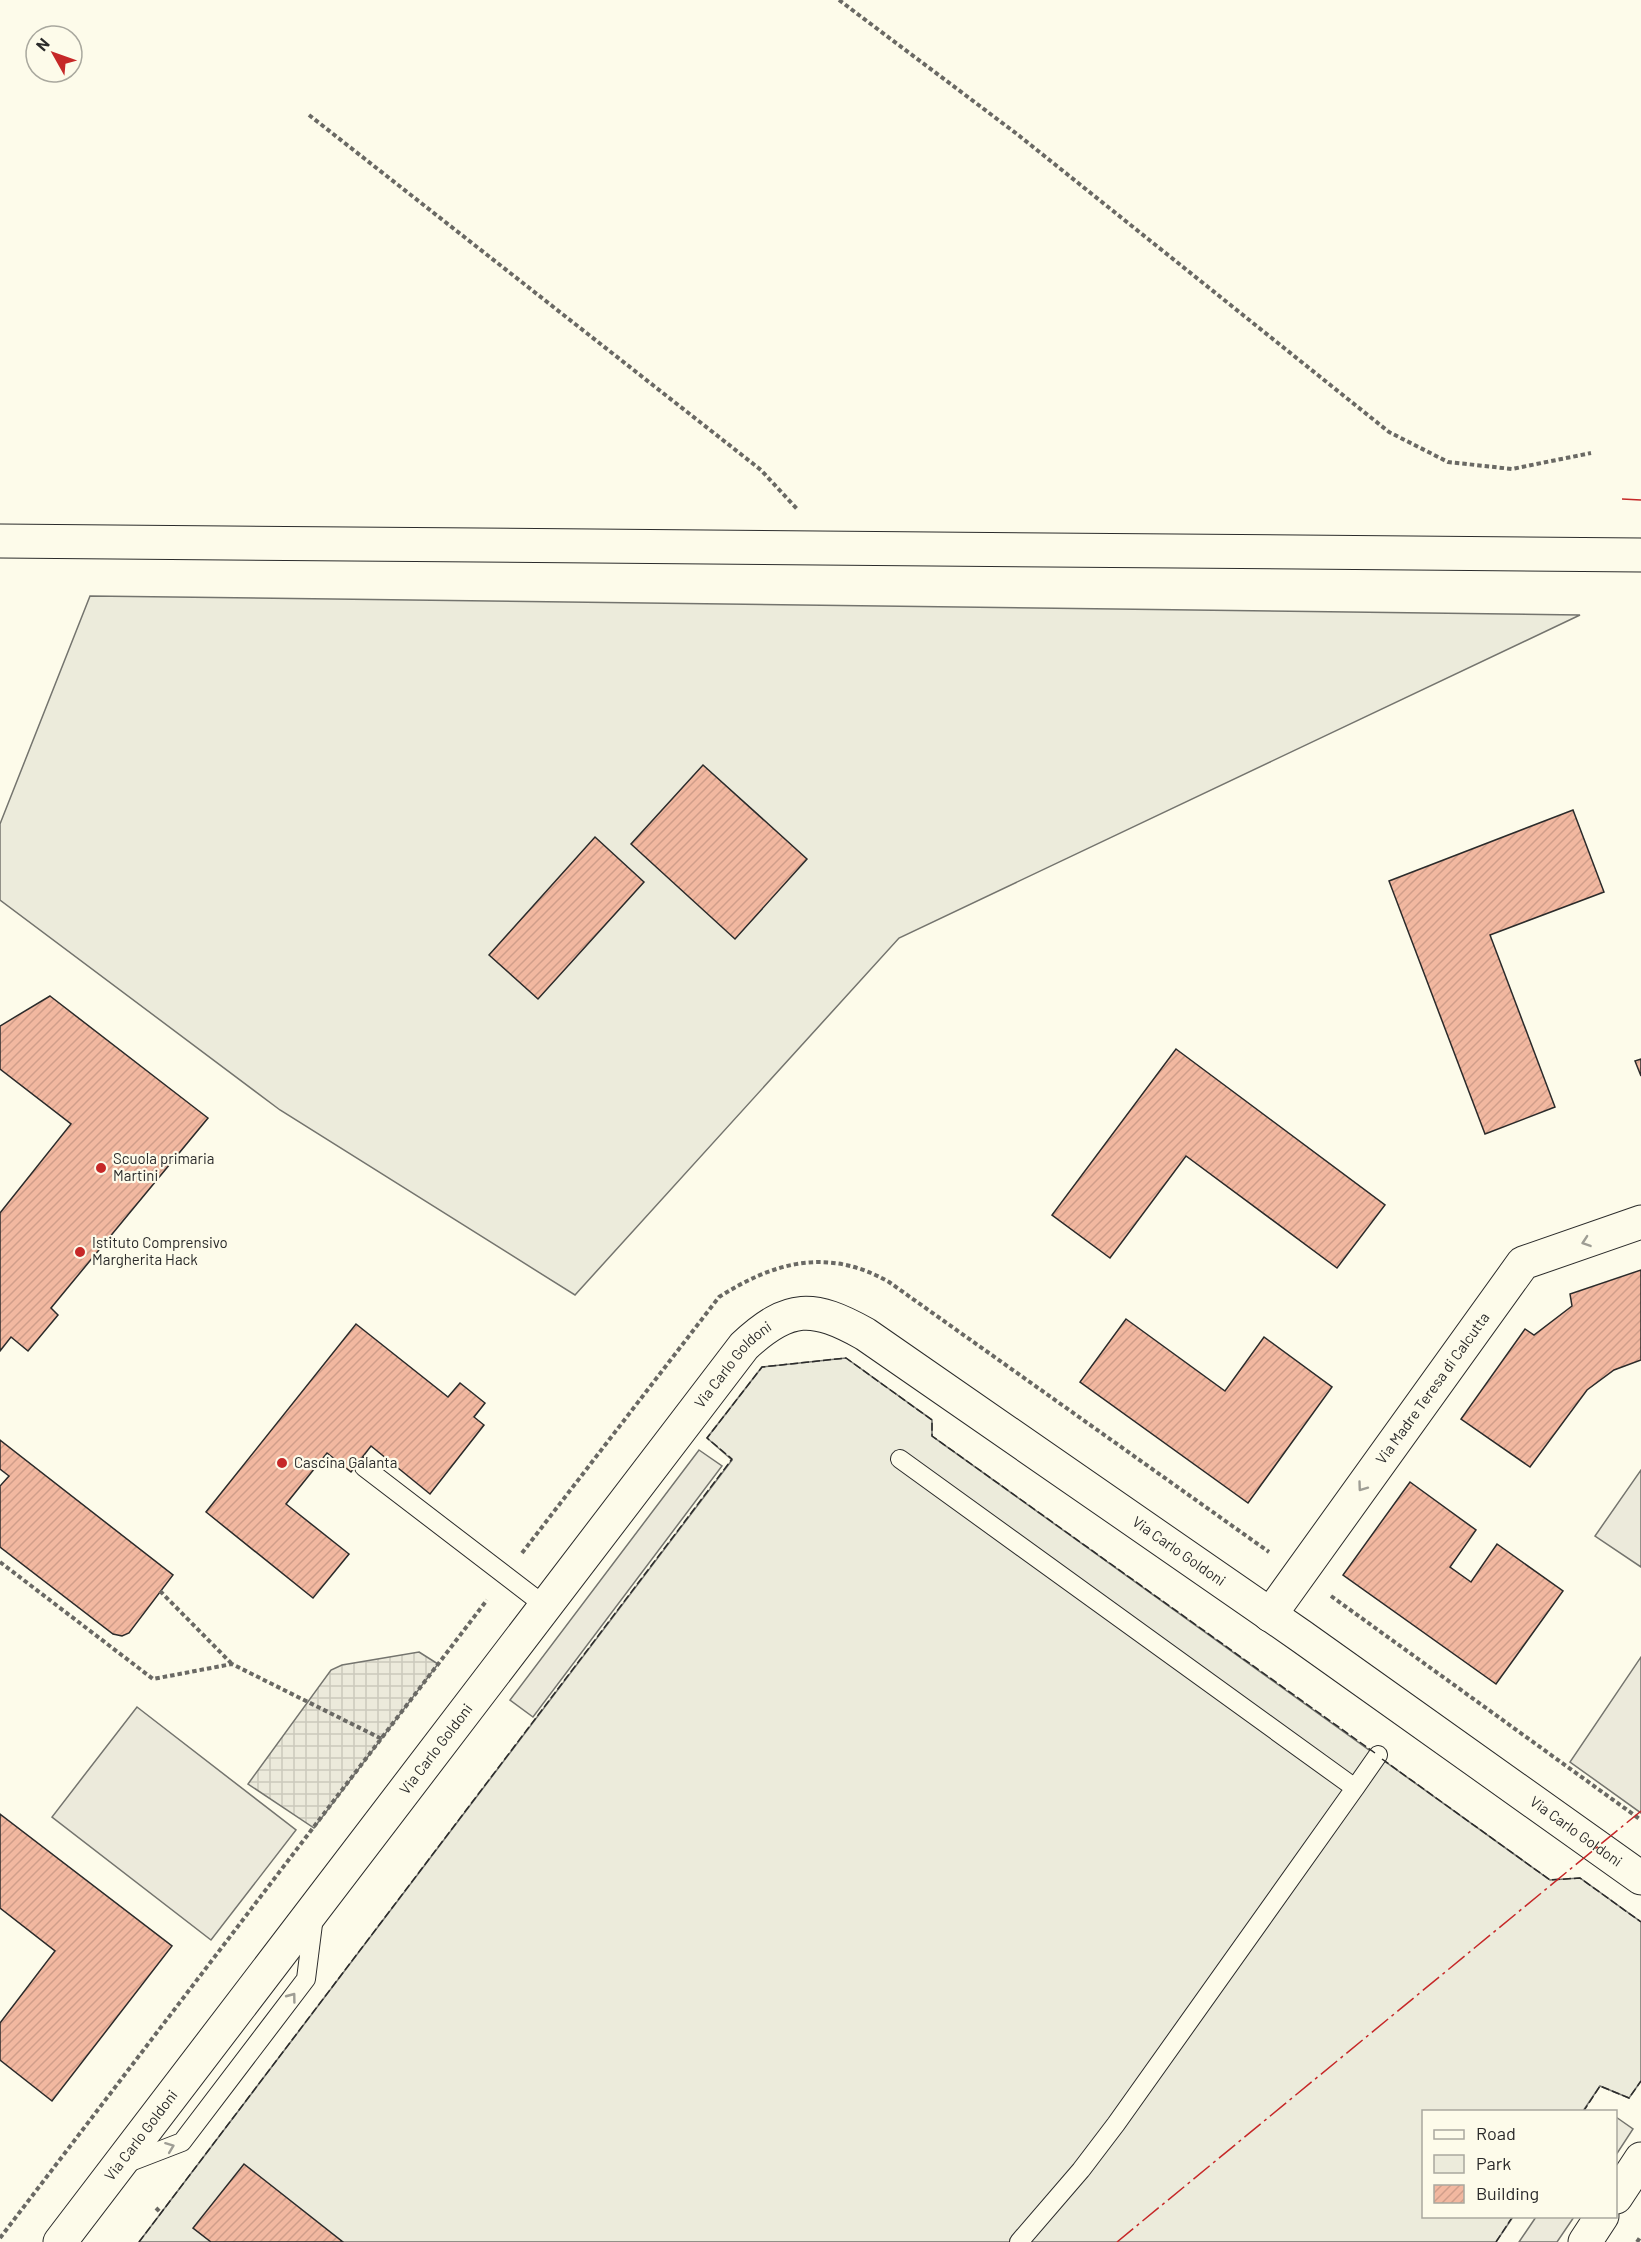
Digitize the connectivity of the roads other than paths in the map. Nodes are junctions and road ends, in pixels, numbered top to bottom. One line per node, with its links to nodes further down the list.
1 (0, 541): 2 (street)
2 (1641, 555)
3 (1641, 1222): 7 (street, Via Madre Teresa di Calcutta, one-way to 7)
4 (900, 1459): 9 (lane)
5 (364, 1467): 6 (lane)
6 (544, 1605): 7 (street, Via Carlo Goldoni); 14 (street, Via Carlo Goldoni)
7 (1270, 1614): 10 (street, Via Carlo Goldoni)
8 (1378, 1755): 9 (lane)
9 (1355, 1788): 15 (lane)
10 (1641, 1878)
11 (1641, 2159): 12 (street)
12 (1617, 2195)
13 (1601, 2218): 16 (street)
14 (60, 2242)
15 (1019, 2242)
16 (1585, 2242)

